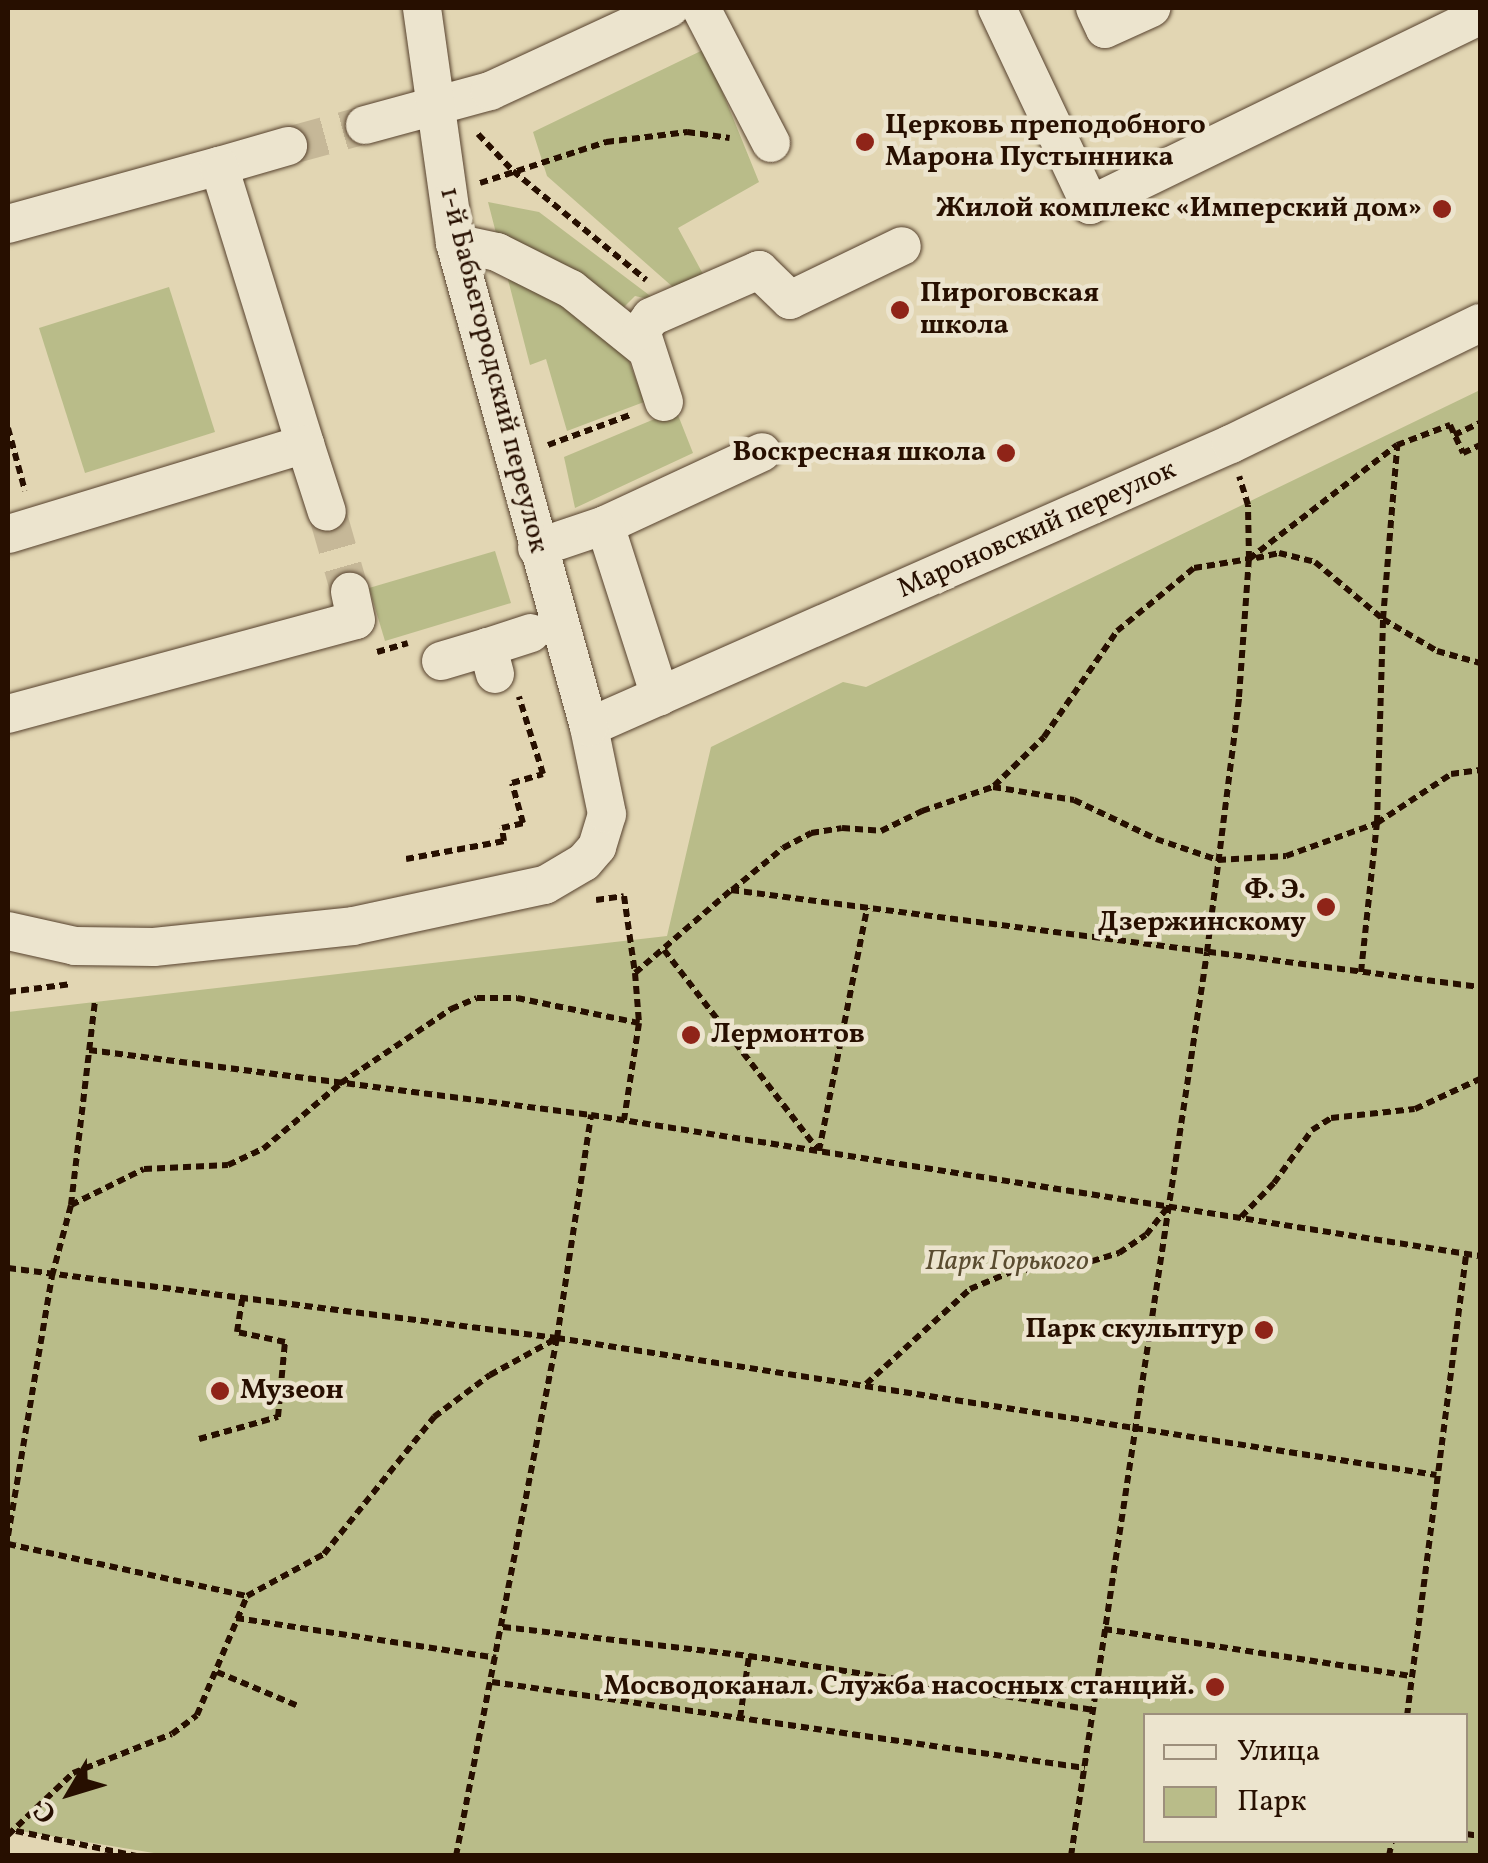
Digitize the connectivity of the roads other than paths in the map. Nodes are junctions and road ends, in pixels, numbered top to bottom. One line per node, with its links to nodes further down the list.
1 (422, 8): 8 (street, 1-й Бабьегородский переулок)
2 (670, 8): 8 (street)
3 (702, 8): 10 (street)
4 (998, 8): 7 (street)
5 (1095, 8): 6 (street)
6 (1151, 8)
7 (1480, 16)
8 (434, 110): 9 (street); 14 (street, 1-й Бабьегородский переулок)
9 (365, 124)
10 (771, 143)
11 (288, 146): 12 (street)
12 (218, 166): 13 (street); 19 (street)
13 (8, 224)
14 (456, 243): 17 (street); 24 (street, 1-й Бабьегородский переулок)
15 (902, 246): 17 (street)
16 (1480, 324): 28 (street, Мароновский переулок)
17 (644, 348): 18 (street)
18 (664, 402)
19 (305, 444): 21 (street); 23 (street)
20 (762, 452): 22 (street)
21 (327, 512)
22 (605, 525): 24 (street); 28 (street)
23 (22, 530)
24 (537, 548): 30 (street, 1-й Бабьегородский переулок)
25 (350, 592): 29 (street)
26 (532, 633): 27 (street)
27 (442, 661)
28 (660, 696): 30 (street, Мароновский переулок)
29 (8, 714)
30 (590, 727): 31 (street, 1-й Бабьегородский переулок)
31 (8, 932)

